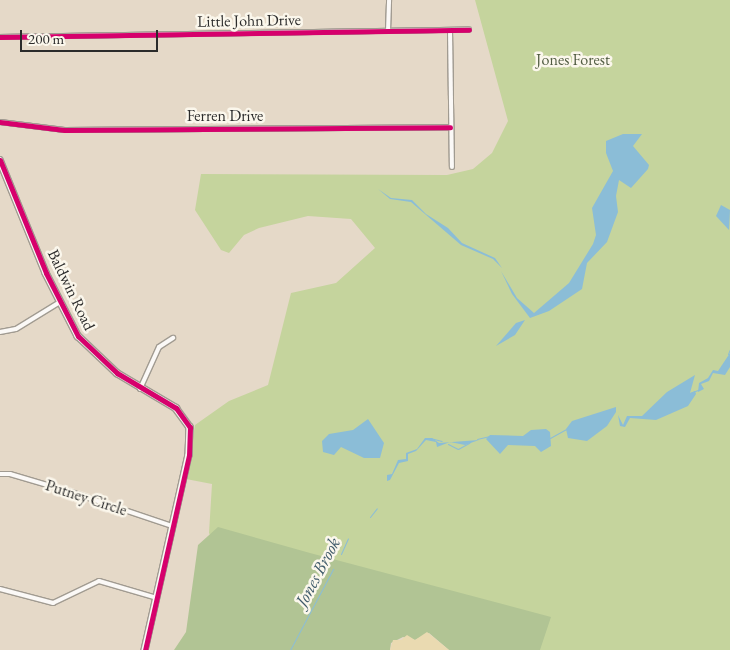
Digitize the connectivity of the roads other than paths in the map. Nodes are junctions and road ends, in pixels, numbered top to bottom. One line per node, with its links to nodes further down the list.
1 (389, 0): 4 (street)
2 (450, 30): 3 (street, Little John Drive); 4 (street, Little John Drive); 7 (street)
3 (469, 30)
4 (388, 31): 5 (street, Little John Drive)
5 (0, 37)
6 (0, 122): 7 (street, Ferren Drive)
7 (450, 128): 9 (street)
8 (0, 160): 10 (street, Baldwin Road)
9 (452, 167)
10 (60, 302): 11 (street); 13 (street, Baldwin Road)
11 (0, 332)
12 (173, 338): 13 (street)
13 (140, 388): 15 (street, Baldwin Road)
14 (0, 474): 15 (street, Putney Circle)
15 (172, 526): 17 (street, Baldwin Road)
16 (0, 589): 17 (street)
17 (157, 598): 18 (street, Baldwin Road)
18 (145, 650)

